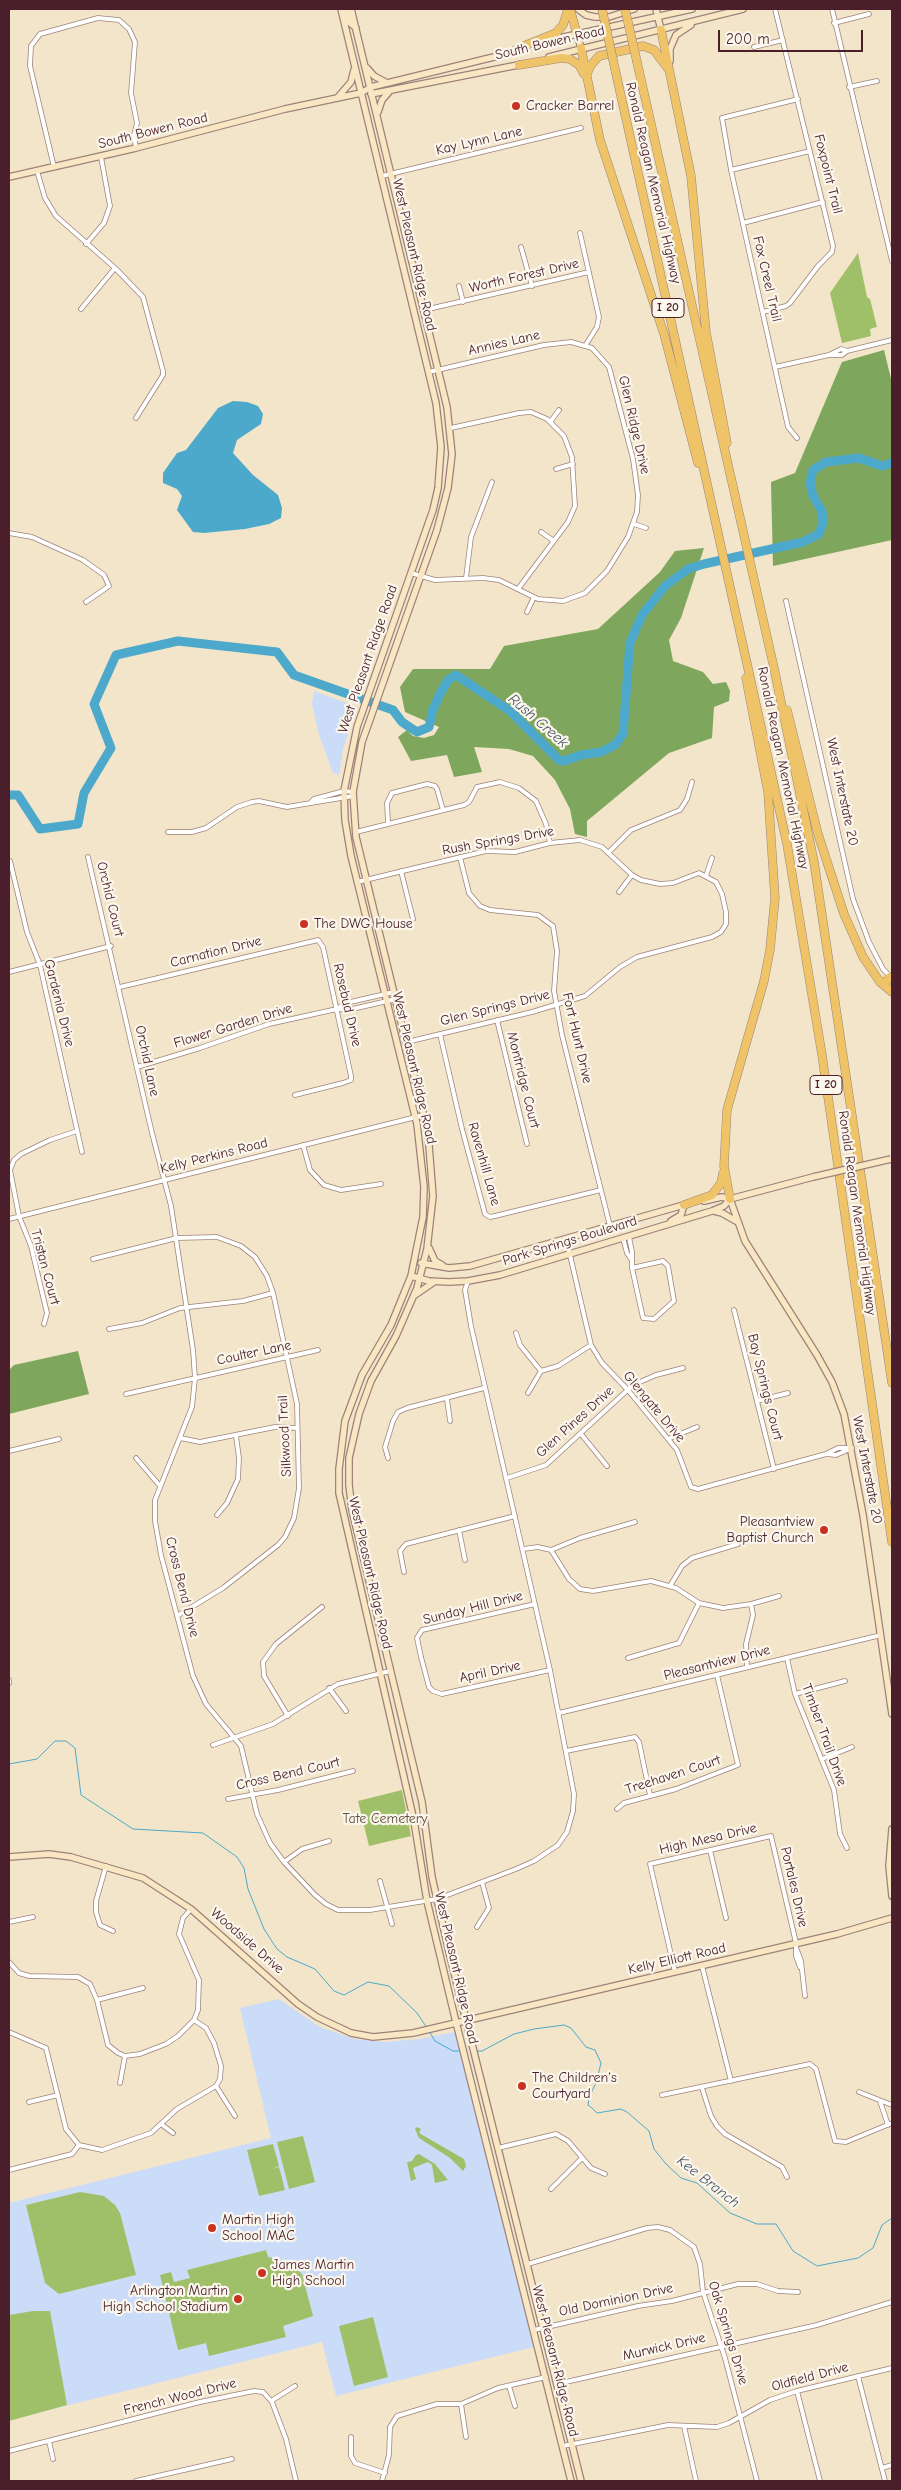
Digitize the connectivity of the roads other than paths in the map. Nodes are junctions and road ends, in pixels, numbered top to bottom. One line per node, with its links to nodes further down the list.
1 (341, 9): 25 (main road, West Pleasant Ridge Road)
2 (346, 9): 18 (main road)
3 (351, 9): 18 (main road, West Pleasant Ridge Road)
4 (569, 9): 20 (highway); 22 (highway)
5 (578, 9): 8 (main road)
6 (602, 9): 81 (highway, Ronald Reagan Memorial Highway / I 20, bridge)
7 (625, 9): 80 (highway, Ronald Reagan Memorial Highway / I 20, bridge)
8 (634, 9)
9 (656, 9): 15 (main road)
10 (690, 9): 15 (main road, South Bowen Road)
11 (743, 9): 16 (main road, South Bowen Road)
12 (775, 9): 21 (street, Foxpoint Trail)
13 (832, 9): 17 (street)
14 (869, 14): 17 (street)
15 (658, 16): 19 (main road); 20 (main road, South Bowen Road)
16 (697, 21): 19 (main road, South Bowen Road); 29 (main road)
17 (834, 23): 35 (street)
18 (356, 28): 27 (main road, West Pleasant Ridge Road)
19 (661, 30): 24 (main road, South Bowen Road); 29 (highway)
20 (577, 34): 22 (main road, South Bowen Road); 24 (main road)
21 (783, 40): 23 (street); 41 (street, Foxpoint Trail)
22 (524, 46): 28 (main road, South Bowen Road)
23 (754, 47)
24 (581, 48): 26 (main road, South Bowen Road); 31 (highway)
25 (354, 65): 38 (main road, West Pleasant Ridge Road); 40 (main road)
26 (518, 65): 30 (main road, South Bowen Road); 36 (highway)
27 (365, 66): 33 (main road); 34 (main road, West Pleasant Ridge Road)
28 (456, 66): 30 (main road); 33 (main road, South Bowen Road)
29 (670, 71): 31 (highway); 80 (highway)
30 (460, 75): 37 (main road, South Bowen Road)
31 (587, 76): 36 (highway)
32 (877, 80): 35 (street)
33 (387, 83): 34 (main road, South Bowen Road)
34 (371, 87): 38 (main road, South Bowen Road); 39 (main road, West Pleasant Ridge Road)
35 (849, 87): 58 (street)
36 (589, 88): 81 (highway)
37 (390, 90): 39 (main road, South Bowen Road); 42 (main road)
38 (361, 93): 39 (main road, South Bowen Road); 40 (main road, South Bowen Road); 51 (main road, West Pleasant Ridge Road)
39 (372, 95): 42 (main road, West Pleasant Ridge Road)
40 (338, 97): 44 (main road, South Bowen Road)
41 (798, 99): 45 (street, Foxpoint Trail); 48 (street, Fox Creel Trail)
42 (377, 114): 50 (main road, West Pleasant Ridge Road)
43 (581, 128): 50 (street, Kay Lynn Lane)
44 (136, 148): 46 (main road, South Bowen Road); 47 (street)
45 (810, 151): 48 (street); 53 (street, Foxpoint Trail)
46 (101, 157): 47 (main road, South Bowen Road); 56 (street)
47 (54, 167): 49 (main road, South Bowen Road)
48 (731, 170): 54 (street, Fox Creel Trail)
49 (38, 171): 52 (main road, South Bowen Road); 56 (street)
50 (392, 173): 51 (street, Kay Lynn Lane); 65 (main road, West Pleasant Ridge Road)
51 (382, 176): 71 (main road, West Pleasant Ridge Road)
52 (9, 177)
53 (823, 202): 54 (street); 66 (street, Foxpoint Trail)
54 (743, 223): 66 (street, Fox Creel Trail)
55 (580, 233): 60 (street)
56 (86, 244): 59 (street)
57 (521, 247): 62 (street)
58 (892, 261)
59 (114, 268): 64 (street); 73 (street)
60 (589, 272): 62 (street, Worth Forest Drive); 68 (street)
61 (459, 286): 63 (street, Worth Forest Drive)
62 (532, 286): 63 (street, Worth Forest Drive)
63 (463, 302): 65 (street, Worth Forest Drive)
64 (81, 309)
65 (424, 310): 70 (main road, West Pleasant Ridge Road)
66 (763, 312): 69 (street, Fox Creel Trail)
67 (892, 340): 69 (street)
68 (585, 346): 70 (street, Annies Lane); 82 (street, Glen Ridge Drive)
69 (775, 367): 76 (street, Fox Creel Trail)
70 (438, 370): 71 (street, Annies Lane); 75 (main road, West Pleasant Ridge Road)
71 (429, 372): 87 (main road, West Pleasant Ridge Road)
72 (559, 410): 74 (street)
73 (136, 418)
74 (551, 421): 75 (street); 77 (street)
75 (451, 428): 88 (main road, West Pleasant Ridge Road)
76 (797, 438)
77 (573, 464): 78 (street); 86 (street)
78 (556, 469)
79 (492, 482): 89 (street)
80 (733, 487): 96 (highway, Ronald Reagan Memorial Highway / I 20)
81 (714, 515): 95 (highway, Ronald Reagan Memorial Highway / I 20)
82 (634, 524): 83 (street); 91 (street, Glen Ridge Drive)
83 (646, 528)
84 (541, 532): 86 (street)
85 (9, 533): 93 (street)
86 (554, 541): 90 (street)
87 (411, 573): 88 (street, Glen Ridge Drive); 98 (main road, West Pleasant Ridge Road)
88 (421, 576): 89 (street, Glen Ridge Drive); 99 (main road, West Pleasant Ridge Road)
89 (466, 578): 90 (street, Glen Ridge Drive)
90 (518, 589): 91 (street, Glen Ridge Drive)
91 (534, 597): 94 (street)
92 (786, 601): 121 (street, West Interstate 20)
93 (86, 602)
94 (527, 612)
95 (739, 632): 144 (highway); 214 (highway, Ronald Reagan Memorial Highway / I 20)
96 (774, 668): 122 (highway); 183 (highway, Ronald Reagan Memorial Highway / I 20)
97 (692, 782): 105 (street)
98 (344, 794): 99 (street); 102 (street); 114 (main road, West Pleasant Ridge Road)
99 (353, 794): 103 (main road, West Pleasant Ridge Road)
100 (443, 810): 101 (street); 101 (street); 104 (street)
101 (388, 823): 103 (street)
102 (168, 832)
103 (356, 832): 113 (main road, West Pleasant Ridge Road)
104 (550, 843): 105 (street, Rush Springs Drive); 107 (street, Rush Springs Drive)
105 (608, 853): 111 (street, Rush Springs Drive)
106 (88, 857): 118 (street, Orchid Court)
107 (460, 857): 110 (street, Rush Springs Drive); 128 (street, Fort Hunt Drive)
108 (712, 858): 112 (street)
109 (10, 861): 119 (street, Gardenia Drive)
110 (401, 871): 113 (street, Rush Springs Drive); 116 (street)
111 (632, 875): 112 (street, Rush Springs Drive); 115 (street)
112 (706, 876): 128 (street, Glen Springs Drive)
113 (367, 880): 114 (street, Rush Springs Drive); 124 (main road, West Pleasant Ridge Road)
114 (358, 882): 126 (main road, West Pleasant Ridge Road)
115 (619, 892)
116 (413, 919)
117 (318, 940): 123 (street, Carnation Drive); 129 (street, Rosebud Drive)
118 (111, 946): 119 (street); 123 (street, Orchid Lane)
119 (40, 966): 120 (street); 137 (street, Gardenia Drive)
120 (9, 972)
121 (891, 979): 122 (highway)
122 (880, 982): 125 (highway)
123 (120, 987): 133 (street, Orchid Lane)
124 (394, 992): 126 (street, Flower Garden Drive); 127 (main road, West Pleasant Ridge Road)
125 (892, 992)
126 (385, 998): 127 (street, Flower Garden Drive); 129 (street, Flower Garden Drive); 129 (street, Flower Garden Drive); 136 (main road, West Pleasant Ridge Road)
127 (396, 998): 132 (main road, West Pleasant Ridge Road)
128 (557, 1004): 130 (street, Glen Springs Drive); 147 (street, Fort Hunt Drive)
129 (337, 1009): 133 (street, Flower Garden Drive); 134 (street, Rosebud Drive)
130 (497, 1020): 131 (street, Glen Springs Drive); 138 (street, Montridge Court)
131 (440, 1034): 132 (street, Glen Springs Drive); 147 (street, Ravenhill Lane)
132 (407, 1042): 135 (main road, West Pleasant Ridge Road)
133 (137, 1066): 145 (street, Orchid Lane)
134 (294, 1095)
135 (424, 1115): 136 (street, Kelly Perkins Road); 159 (main road, West Pleasant Ridge Road)
136 (415, 1117): 139 (street, Kelly Perkins Road); 162 (main road, West Pleasant Ridge Road)
137 (77, 1130): 140 (street, Gardenia Drive); 143 (street)
138 (528, 1144)
139 (303, 1145): 145 (street, Kelly Perkins Road); 146 (street)
140 (82, 1152)
141 (9, 1155): 143 (street)
142 (892, 1159): 148 (main road, Park Springs Boulevard, bridge)
143 (14, 1160): 151 (street, Tristan Court)
144 (724, 1166): 148 (highway); 149 (highway)
145 (164, 1180): 151 (street, Kelly Perkins Road); 156 (street, Cross Bend Drive)
146 (381, 1184)
147 (602, 1190): 154 (street, Fort Hunt Drive)
148 (730, 1198): 149 (main road, Park Springs Boulevard); 150 (main road, Park Springs Boulevard); 153 (main road, West Interstate 20)
149 (684, 1205): 154 (main road, Park Springs Boulevard); 155 (main road)
150 (712, 1211): 153 (main road); 155 (main road, Park Springs Boulevard)
151 (19, 1216): 152 (street, Kelly Perkins Road); 174 (street, Tristan Court)
152 (9, 1219)
153 (736, 1220): 200 (main road, West Interstate 20)
154 (610, 1226): 157 (main road, Park Springs Boulevard)
155 (658, 1227): 158 (main road, Park Springs Boulevard)
156 (177, 1238): 161 (street, Silkwood Trail); 170 (street, Silkwood Trail); 172 (street, Cross Bend Drive)
157 (566, 1238): 160 (street, Glengate Drive); 164 (main road, Park Springs Boulevard)
158 (626, 1238): 160 (main road, Park Springs Boulevard); 165 (street)
159 (428, 1243): 163 (main road, West Pleasant Ridge Road); 164 (main road)
160 (570, 1254): 169 (main road, Park Springs Boulevard); 177 (street, Glengate Drive)
161 (93, 1259)
162 (415, 1262): 163 (main road, Park Springs Boulevard); 166 (main road, West Pleasant Ridge Road)
163 (424, 1264): 164 (main road, Park Springs Boulevard); 167 (main road, West Pleasant Ridge Road)
164 (452, 1268)
165 (632, 1268): 165 (street)
166 (411, 1276): 167 (main road, Park Springs Boulevard); 233 (main road, West Pleasant Ridge Road)
167 (420, 1278): 168 (main road, Park Springs Boulevard); 171 (main road, West Pleasant Ridge Road)
168 (436, 1281): 169 (main road, Park Springs Boulevard); 171 (main road)
169 (468, 1281): 184 (street, West Pleasant Ridge Road)
170 (273, 1293): 172 (street); 179 (street, Silkwood Trail)
171 (414, 1297): 231 (main road, West Pleasant Ridge Road)
172 (188, 1306): 175 (street); 182 (street, Cross Bend Drive)
173 (734, 1310): 190 (street, Bay Springs Court)
174 (44, 1324)
175 (109, 1329)
176 (516, 1333): 181 (street)
177 (591, 1345): 181 (street); 185 (street, Glengate Drive)
178 (318, 1350): 179 (street, Coulter Lane)
179 (288, 1358): 182 (street, Coulter Lane); 193 (street, Silkwood Trail)
180 (683, 1368): 185 (street, Glen Pines Drive)
181 (541, 1371): 188 (street)
182 (195, 1378): 187 (street, Coulter Lane); 197 (street, Cross Bend Drive)
183 (892, 1383)
184 (484, 1388): 189 (street); 208 (street, West Pleasant Ridge Road)
185 (628, 1390): 194 (street, Glen Pines Drive); 198 (street, Glengate Drive)
186 (788, 1393): 190 (street)
187 (126, 1394)
188 (528, 1394)
189 (447, 1399): 191 (street); 205 (street)
190 (757, 1401): 207 (street, Bay Springs Court)
191 (450, 1421)
192 (697, 1427): 198 (street)
193 (297, 1428): 195 (street); 226 (street, Silkwood Trail)
194 (581, 1434): 206 (street); 208 (street, Glen Pines Drive)
195 (236, 1436): 197 (street); 210 (street)
196 (58, 1438): 201 (street)
197 (180, 1438): 209 (street, Cross Bend Drive)
198 (668, 1439): 207 (street, Glengate Drive)
199 (838, 1448): 200 (street, Glengate Drive); 202 (street, Glengate Drive); 203 (street)
200 (852, 1448): 203 (street, Glengate Drive); 227 (main road, West Interstate 20)
201 (9, 1451)
202 (826, 1454): 203 (street, Glengate Drive); 207 (street, Glengate Drive)
203 (839, 1454)
204 (136, 1458): 209 (street)
205 (388, 1458)
206 (607, 1466)
207 (774, 1469)
208 (507, 1478): 211 (street, West Pleasant Ridge Road)
209 (160, 1486): 226 (street, Cross Bend Drive)
210 (217, 1515)
211 (515, 1516): 213 (street); 216 (street, West Pleasant Ridge Road)
212 (635, 1522): 217 (street)
213 (458, 1530): 218 (street); 219 (street)
214 (892, 1542)
215 (738, 1544): 220 (street)
216 (523, 1549): 217 (street); 223 (street, West Pleasant Ridge Road)
217 (550, 1550): 220 (street)
218 (465, 1560)
219 (404, 1572)
220 (670, 1586): 222 (street)
221 (779, 1596): 224 (street)
222 (699, 1603): 224 (street); 228 (street)
223 (536, 1604): 232 (street, West Pleasant Ridge Road); 237 (street, Sunday Hill Drive)
224 (751, 1604): 230 (street)
225 (322, 1607): 242 (street)
226 (177, 1616): 243 (street, Cross Bend Drive)
227 (881, 1635): 229 (street, Pleasantview Drive); 241 (main road, West Interstate 20)
228 (628, 1658)
229 (787, 1658): 230 (street, Pleasantview Drive); 238 (street, Timber Trail Drive)
230 (747, 1667): 234 (street, Pleasantview Drive)
231 (390, 1670): 233 (street); 264 (main road, West Pleasant Ridge Road)
232 (550, 1670): 237 (street, April Drive); 240 (street, West Pleasant Ridge Road)
233 (379, 1672): 236 (street); 265 (main road, West Pleasant Ridge Road)
234 (717, 1675): 240 (street, Pleasantview Drive); 250 (street, Treehaven Court)
235 (845, 1681): 238 (street)
236 (329, 1688): 239 (street); 242 (street)
237 (435, 1692)
238 (795, 1694): 247 (street, Timber Trail Drive)
239 (346, 1711)
240 (559, 1713): 246 (street, West Pleasant Ridge Road)
241 (892, 1714)
242 (288, 1716): 243 (street)
243 (236, 1737): 244 (street); 249 (street, Cross Bend Drive)
244 (213, 1745)
245 (852, 1747): 247 (street)
246 (566, 1752): 250 (street); 262 (street, West Pleasant Ridge Road)
247 (822, 1759): 256 (street, Timber Trail Drive)
248 (353, 1771): 249 (street, Cross Bend Court)
249 (252, 1795): 251 (street, Cross Bend Court); 259 (street, Cross Bend Drive)
250 (650, 1796): 252 (street, Treehaven Court)
251 (228, 1799)
252 (617, 1808)
253 (892, 1829): 263 (main road)
254 (770, 1836): 257 (street, High Mesa Drive); 275 (street, Portales Drive)
255 (329, 1841): 259 (street)
256 (847, 1848)
257 (710, 1850): 269 (street); 278 (street, High Mesa Drive)
258 (9, 1857): 260 (main road, Woodside Drive)
259 (284, 1862): 266 (street, Cross Bend Drive)
260 (106, 1866): 267 (main road, Woodside Drive); 274 (street)
261 (380, 1881): 266 (street)
262 (482, 1882): 264 (street, West Pleasant Ridge Road); 273 (street)
263 (892, 1896)
264 (437, 1899): 265 (street, Cross Bend Drive); 283 (main road, West Pleasant Ridge Road)
265 (427, 1901): 266 (street, Cross Bend Drive); 284 (main road, West Pleasant Ridge Road)
266 (387, 1907): 272 (street)
267 (191, 1909): 282 (street); 284 (main road, Woodside Drive)
268 (32, 1917): 271 (street)
269 (726, 1918)
270 (892, 1918): 275 (main road, Kelly Elliott Road)
271 (9, 1922)
272 (392, 1924)
273 (477, 1927)
274 (113, 1931)
275 (797, 1947): 277 (main road, Kelly Elliott Road); 280 (street, Portales Drive)
276 (9, 1962): 281 (street)
277 (702, 1966): 278 (main road, Kelly Elliott Road); 287 (street)
278 (675, 1972): 283 (main road, Kelly Elliott Road)
279 (143, 1988): 281 (street)
280 (805, 1996)
281 (97, 2000): 286 (street)
282 (194, 2020): 286 (street); 289 (street)
283 (466, 2021): 284 (main road, Woodside Drive); 297 (main road, West Pleasant Ridge Road)
284 (456, 2023): 299 (main road, West Pleasant Ridge Road)
285 (9, 2032): 292 (street)
286 (125, 2056): 288 (street)
287 (730, 2081): 290 (street); 301 (street)
288 (120, 2083)
289 (216, 2086): 298 (street); 300 (street)
290 (702, 2088): 293 (street); 308 (street)
291 (859, 2092): 294 (street)
292 (58, 2095): 295 (street); 303 (street)
293 (662, 2095)
294 (880, 2100): 296 (street); 301 (street)
295 (29, 2102)
296 (892, 2105)
297 (490, 2115): 299 (main road); 304 (main road, West Pleasant Ridge Road)
298 (234, 2116)
299 (480, 2116): 315 (main road, West Pleasant Ridge Road)
300 (161, 2124): 302 (street); 303 (street)
301 (890, 2124)
302 (173, 2133)
303 (80, 2145): 306 (street)
304 (498, 2148): 305 (street); 310 (main road, West Pleasant Ridge Road)
305 (582, 2158): 307 (street); 309 (street)
306 (9, 2170)
307 (605, 2174)
308 (787, 2177)
309 (551, 2189)
310 (528, 2264): 311 (street, Oak Springs Drive); 314 (main road, West Pleasant Ridge Road)
311 (703, 2292): 312 (street, Old Dominion Drive); 314 (street, Old Dominion Drive); 316 (street, Oak Springs Drive)
312 (798, 2292)
313 (892, 2302): 316 (street, Murwick Drive)
314 (544, 2327): 315 (street, Old Dominion Drive); 320 (main road, West Pleasant Ridge Road)
315 (534, 2330): 319 (main road, West Pleasant Ridge Road)
316 (721, 2346): 320 (street, Murwick Drive); 327 (street, Oak Springs Drive)
317 (892, 2368): 318 (street, Oldfield Drive)
318 (858, 2376): 323 (street, Oldfield Drive); 338 (street)
319 (546, 2377): 322 (street); 333 (main road, West Pleasant Ridge Road)
320 (558, 2384): 332 (main road, West Pleasant Ridge Road)
321 (295, 2386): 324 (street)
322 (509, 2386): 325 (street); 326 (street)
323 (797, 2391): 327 (street, Oldfield Drive); 347 (street)
324 (271, 2401): 331 (street, French Wood Drive); 341 (street)
325 (461, 2404): 330 (street); 339 (street)
326 (515, 2406)
327 (741, 2416): 328 (street, Oldfield Drive); 346 (street, Oak Springs Drive)
328 (684, 2426): 332 (street, Oldfield Drive); 345 (street)
329 (351, 2437): 339 (street)
330 (466, 2437)
331 (49, 2441): 334 (street, French Wood Drive); 335 (street)
332 (572, 2444): 333 (street, Oldfield Drive); 344 (main road, West Pleasant Ridge Road)
333 (563, 2446): 343 (main road, West Pleasant Ridge Road)
334 (9, 2451)
335 (53, 2459)
336 (232, 2459): 340 (street)
337 (892, 2464): 338 (street)
338 (882, 2468): 348 (street)
339 (385, 2473): 342 (street)
340 (136, 2481)
341 (296, 2481)
342 (382, 2481)
343 (571, 2481)
344 (582, 2481)
345 (696, 2481)
346 (757, 2481)
347 (820, 2481)
348 (885, 2481)

